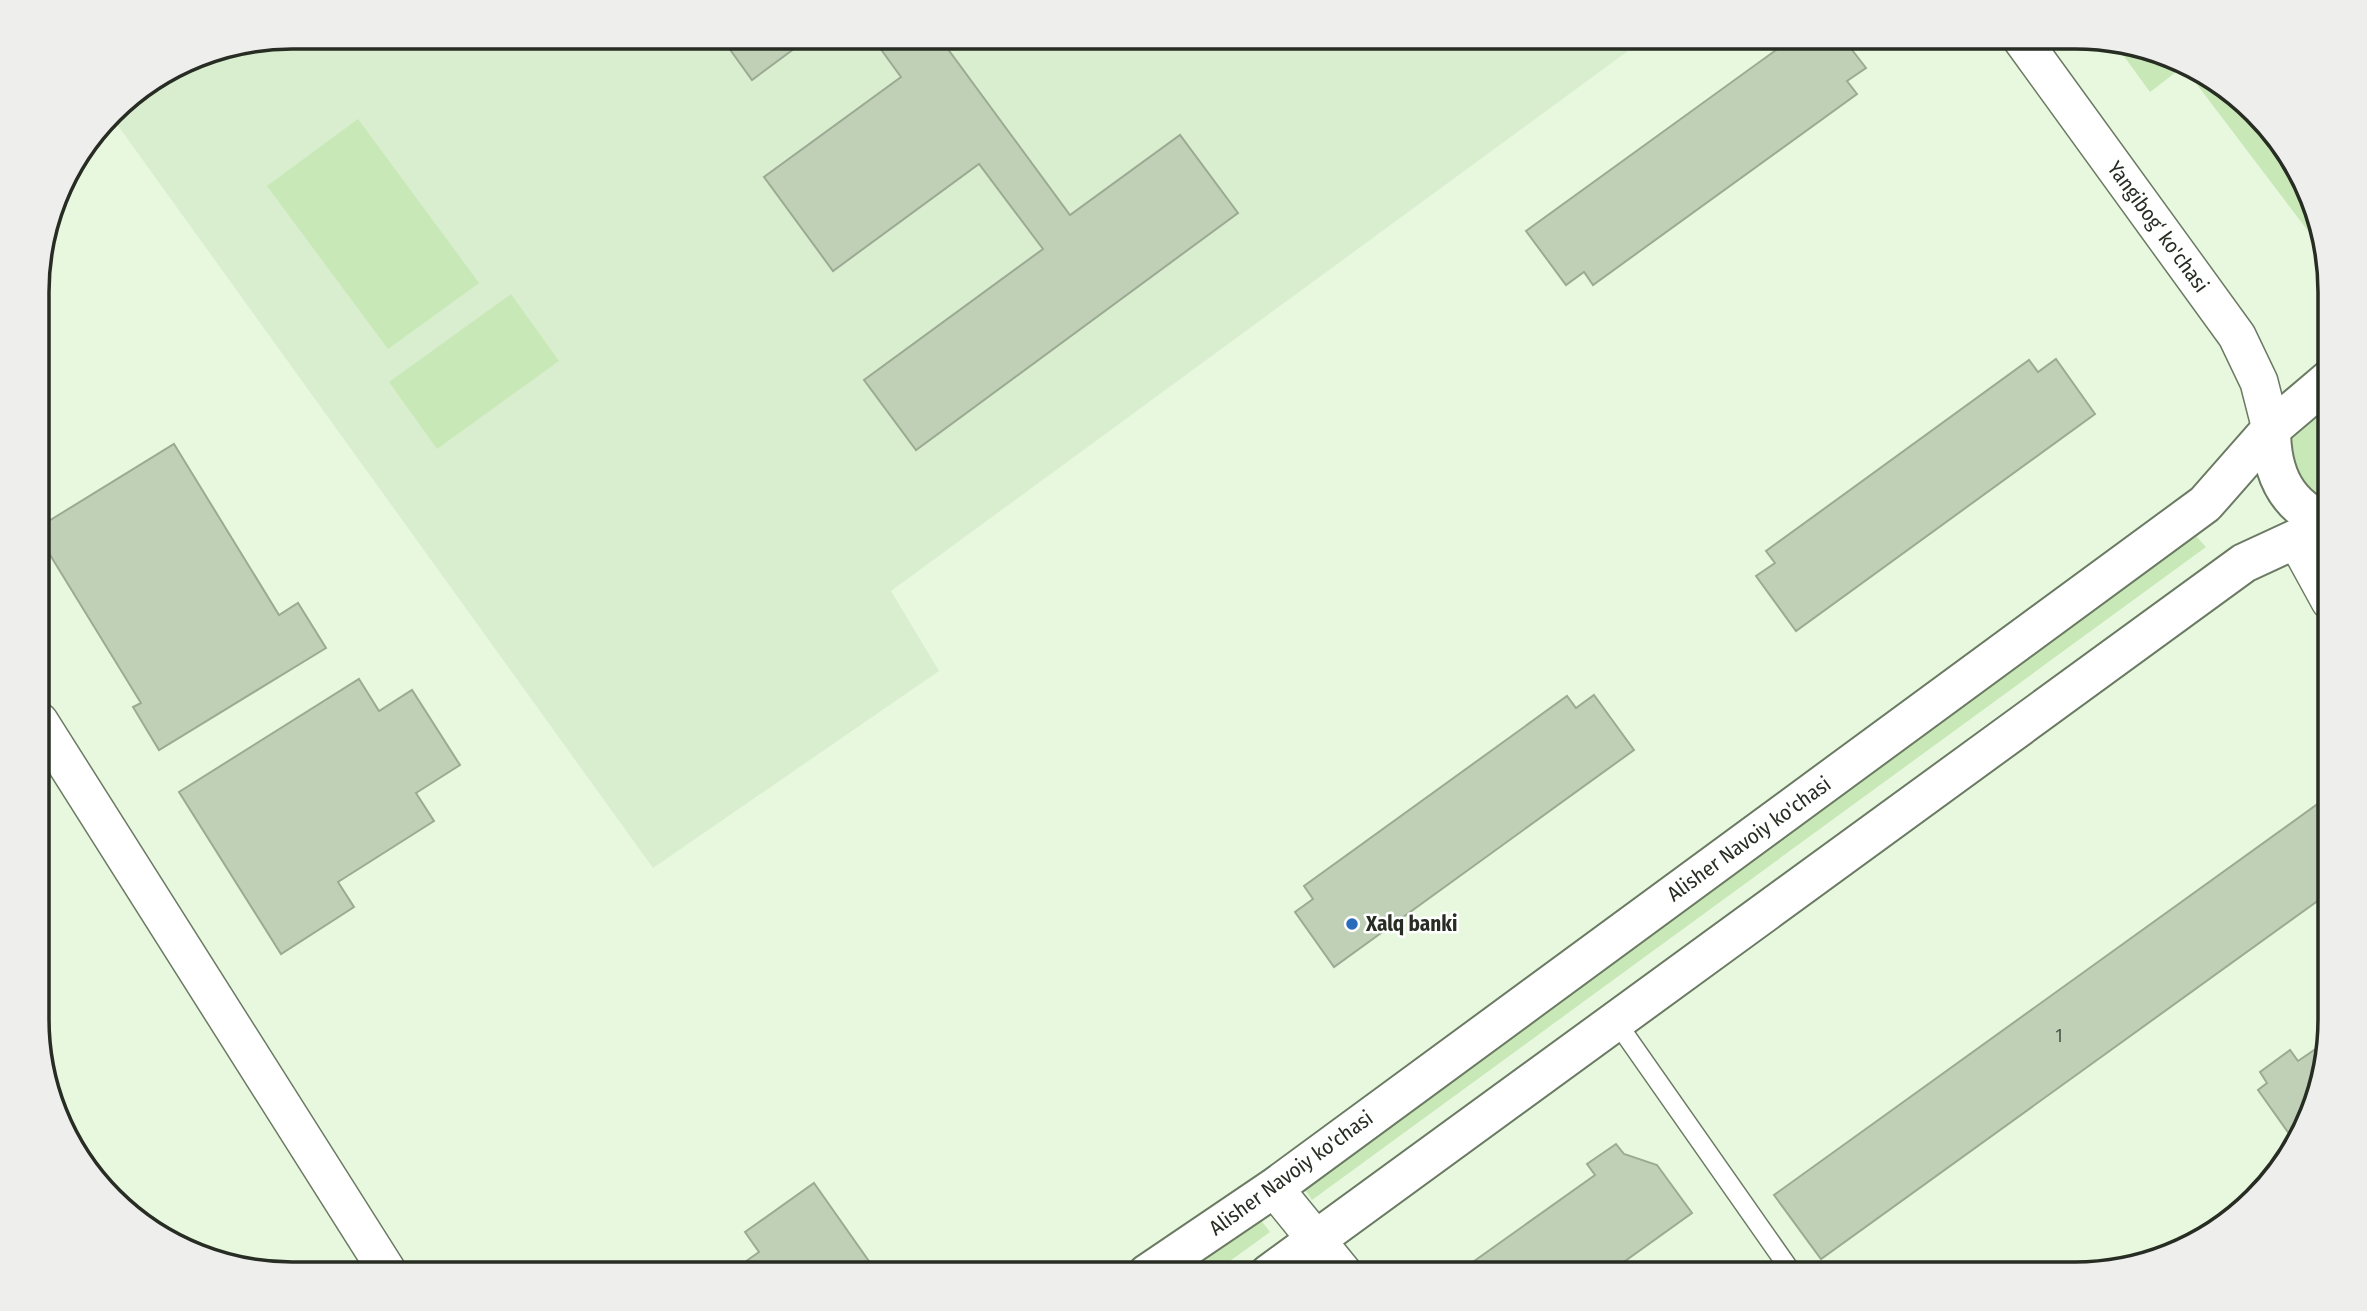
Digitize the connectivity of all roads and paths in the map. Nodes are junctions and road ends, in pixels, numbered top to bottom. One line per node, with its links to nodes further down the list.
1 (2029, 49): 3 (street, Yangibog‘ ko'chasi)
2 (2317, 390): 3 (street, Alisher Navoiy ko'chasi)
3 (2271, 429): 4 (street); 8 (street, Alisher Navoiy ko'chasi)
4 (2317, 528)
5 (2317, 532): 7 (street)
6 (49, 737): 13 (street)
7 (1615, 1020): 9 (street); 12 (lane)
8 (1274, 1188): 9 (street); 14 (street, Alisher Navoiy ko'chasi)
9 (1317, 1238): 10 (street); 11 (street)
10 (1286, 1261)
11 (1335, 1261)
12 (1784, 1261)
13 (380, 1262)
14 (1165, 1262)

